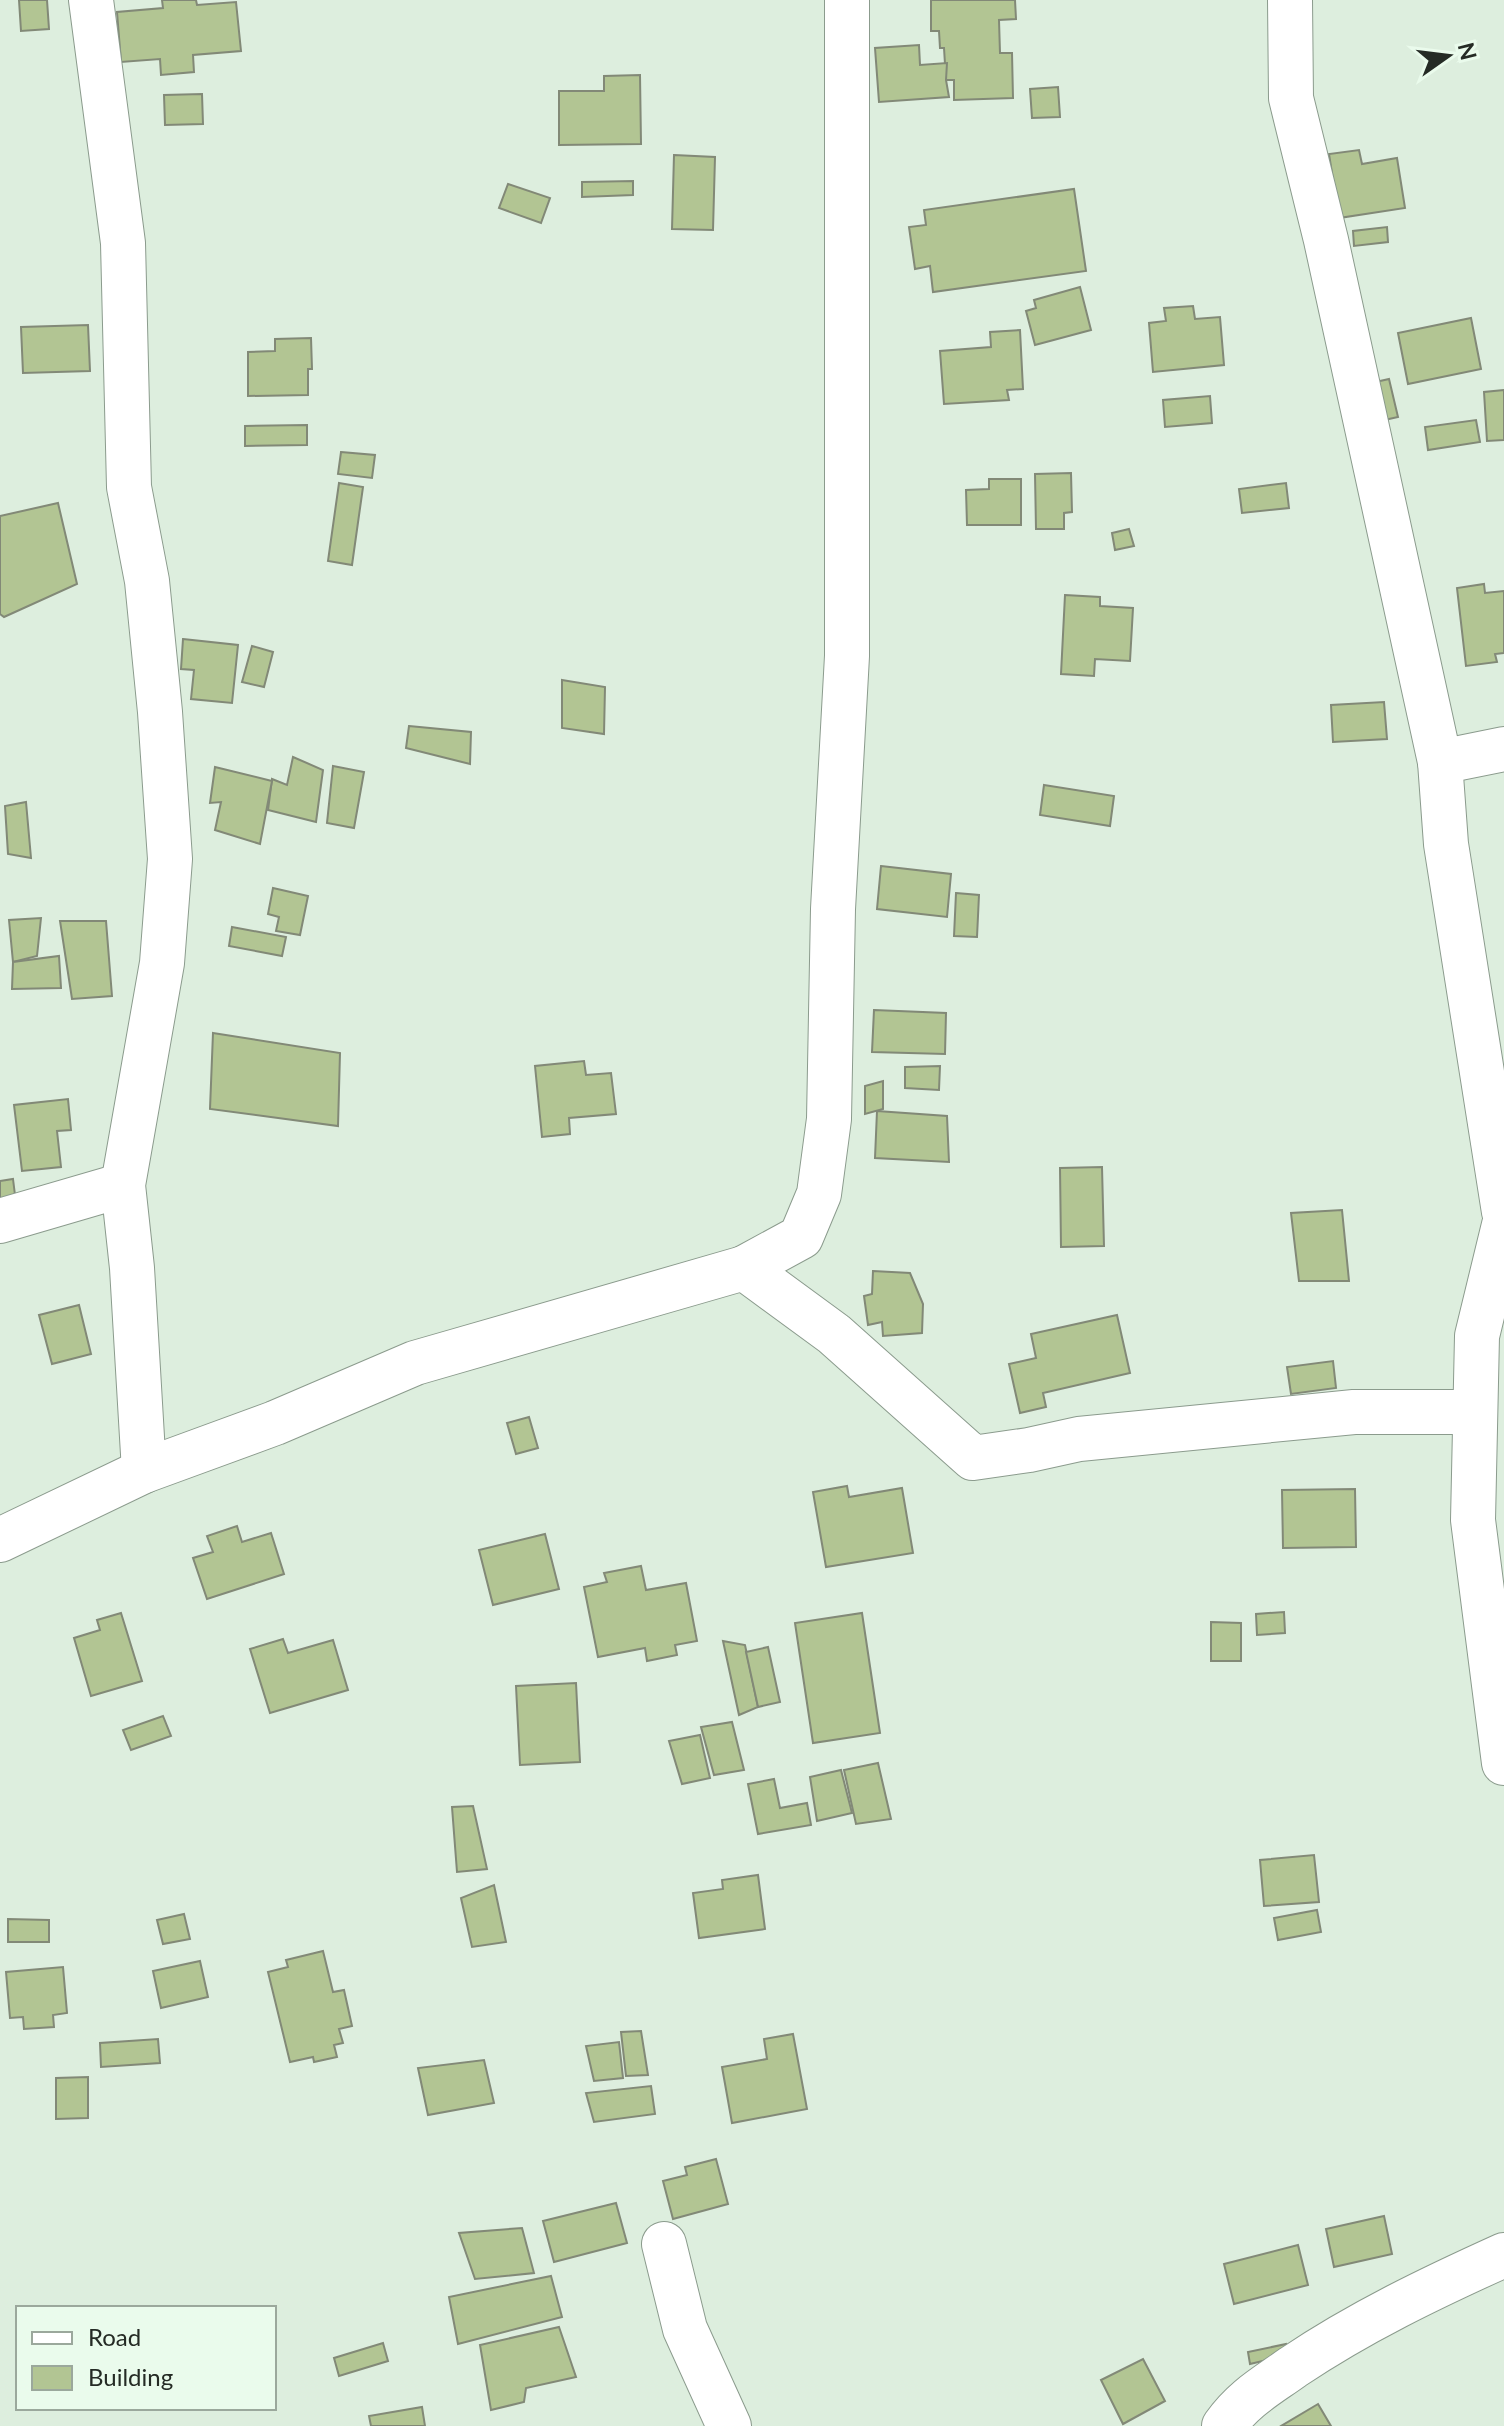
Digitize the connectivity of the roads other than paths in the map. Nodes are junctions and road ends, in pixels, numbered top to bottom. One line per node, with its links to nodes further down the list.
1 (91, 0): 6 (street)
2 (847, 0): 10 (street)
3 (1290, 0): 5 (street)
4 (1504, 749): 5 (street)
5 (1440, 762): 7 (street)
6 (123, 1185): 8 (street); 12 (street)
7 (1504, 1212)
8 (0, 1221)
9 (1504, 1225): 11 (street)
10 (744, 1268): 11 (street); 12 (street)
11 (1475, 1412): 14 (street)
12 (144, 1471): 13 (street)
13 (0, 1540)
14 (1504, 1763)
15 (664, 2244): 17 (street)
16 (1504, 2255): 18 (street)
17 (729, 2426)
18 (1224, 2426)

